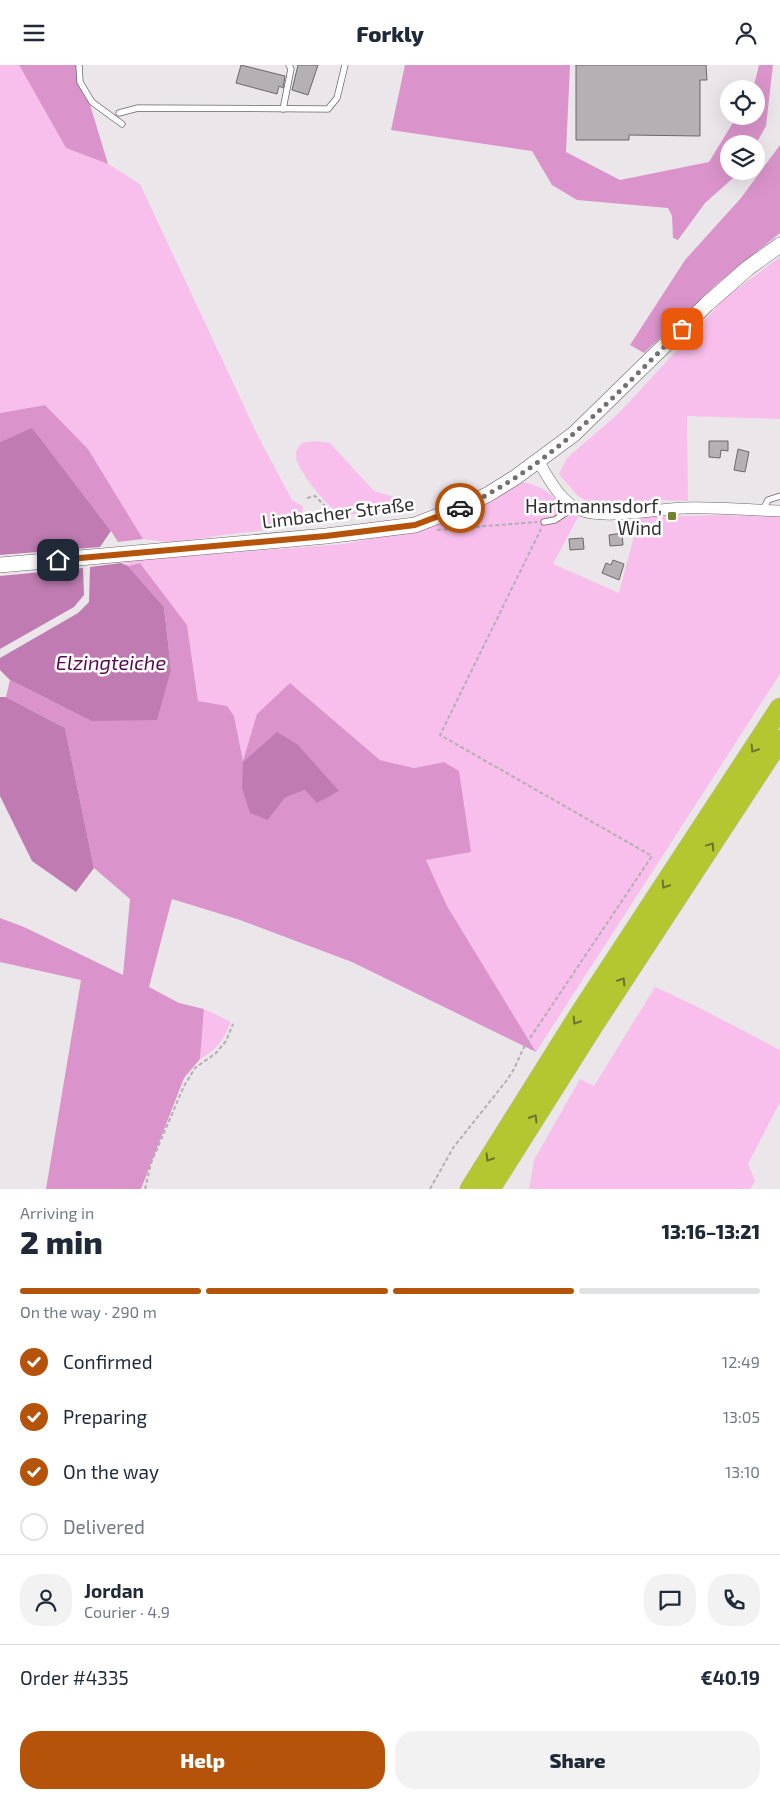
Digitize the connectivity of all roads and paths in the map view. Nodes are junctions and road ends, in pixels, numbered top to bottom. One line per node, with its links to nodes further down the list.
1 (79, 65): 6 (lane)
2 (290, 65): 4 (lane)
3 (345, 65): 4 (lane)
4 (283, 109): 5 (lane)
5 (119, 113)
6 (122, 125)
7 (780, 245): 8 (main road, Limbacher Straße)
8 (538, 461): 11 (street); 16 (main road, Limbacher Straße)
9 (780, 496): 12 (lane)
10 (307, 498): 16 (path)
11 (574, 507): 12 (street); 14 (lane)
12 (763, 510): 13 (street)
13 (780, 511)
14 (544, 522): 15 (path); 22 (path)
15 (435, 530)
16 (353, 533): 17 (main road, Limbacher Straße)
17 (0, 565)
18 (780, 707): 23 (highway, one-way to 23)
19 (780, 740): 24 (highway, one-way to 19)
20 (233, 1024): 21 (path)
21 (145, 1189)
22 (430, 1189)
23 (470, 1189)
24 (490, 1189)

